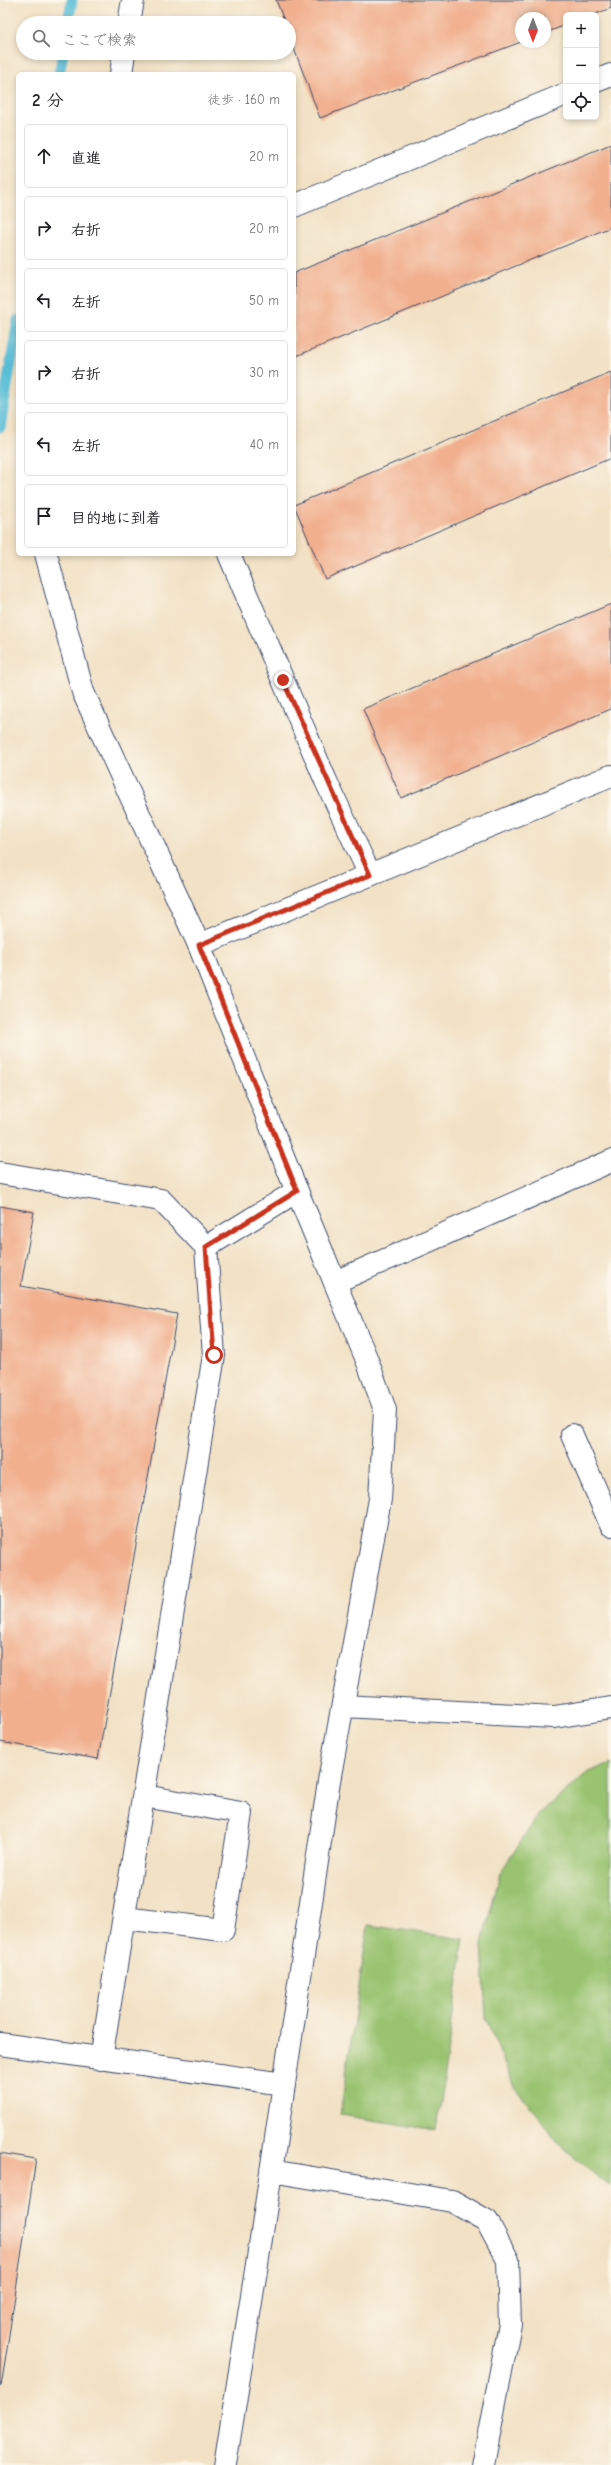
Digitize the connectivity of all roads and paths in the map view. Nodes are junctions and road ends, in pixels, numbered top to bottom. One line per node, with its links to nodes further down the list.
1 (133, 0): 2 (lane)
2 (130, 16)
3 (123, 60): 4 (lane)
4 (121, 72)
5 (611, 75): 6 (lane)
6 (599, 80)
7 (563, 95): 8 (lane)
8 (296, 205)
9 (47, 556): 13 (lane)
10 (230, 556): 12 (lane)
11 (611, 776): 12 (lane)
12 (370, 875): 13 (lane)
13 (199, 945): 16 (lane)
14 (611, 1161): 18 (lane)
15 (0, 1173): 17 (lane)
16 (297, 1191): 17 (lane); 18 (lane)
17 (206, 1247): 23 (lane)
18 (335, 1282): 21 (lane)
19 (572, 1435): 20 (lane)
20 (611, 1525)
21 (343, 1706): 22 (lane); 27 (lane)
22 (611, 1708)
23 (144, 1796): 24 (lane); 24 (lane)
24 (124, 1918): 26 (lane)
25 (0, 2044): 26 (lane)
26 (101, 2059): 27 (lane)
27 (284, 2084): 28 (lane)
28 (271, 2171): 29 (lane); 30 (lane)
29 (225, 2465)
30 (483, 2465)

